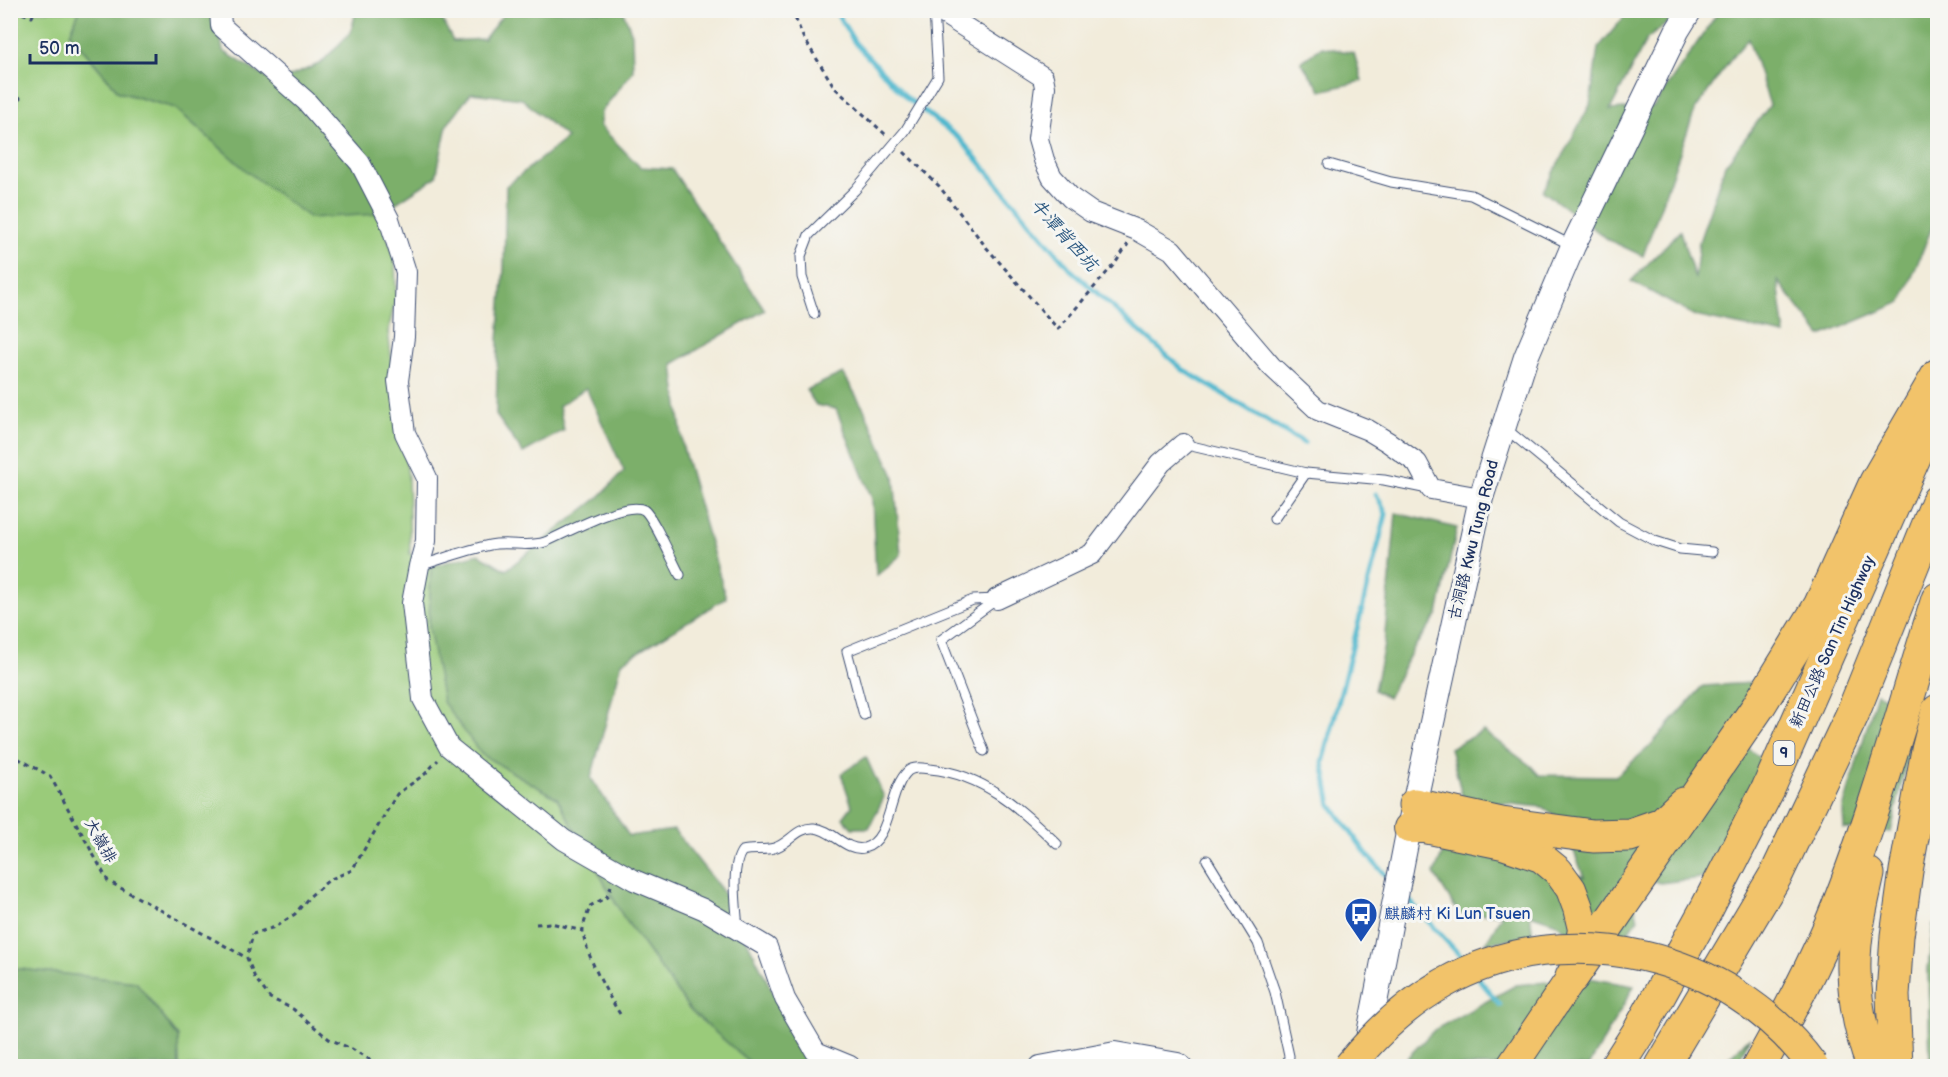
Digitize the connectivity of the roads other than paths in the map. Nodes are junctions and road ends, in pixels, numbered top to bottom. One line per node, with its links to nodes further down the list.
1 (220, 10): 17 (street)
2 (936, 10): 6 (lane); 12 (street)
3 (1690, 10): 5 (street, 古洞路 Kwu Tung Road)
4 (1329, 164): 5 (lane)
5 (1573, 246): 9 (street, 古洞路 Kwu Tung Road)
6 (814, 314)
7 (1938, 375): 25 (highway)
8 (1938, 403): 38 (highway, 新田公路 San Tin Highway / 9)
9 (1504, 426): 13 (street, 古洞路 Kwu Tung Road); 16 (lane)
10 (1183, 444): 11 (lane); 19 (street)
11 (1306, 473): 12 (lane); 15 (lane)
12 (1431, 489): 13 (street)
13 (1481, 498): 26 (street, 古洞路 Kwu Tung Road)
14 (1938, 501): 39 (highway)
15 (1274, 519)
16 (1712, 552)
17 (419, 566): 18 (lane); 29 (street)
18 (680, 575)
19 (997, 598): 23 (lane); 24 (lane)
20 (1938, 598): 21 (highway)
21 (1913, 676): 40 (highway); 42 (highway)
22 (1938, 711): 43 (highway)
23 (864, 715)
24 (984, 751)
25 (1701, 789): 26 (highway); 30 (highway)
26 (1412, 817): 30 (main road); 36 (street, 古洞路 Kwu Tung Road)
27 (1057, 844): 29 (lane)
28 (1208, 860): 34 (lane)
29 (738, 930): 31 (street)
30 (1572, 977): 37 (main road)
31 (850, 1066)
32 (1040, 1066): 33 (street)
33 (1182, 1066)
34 (1288, 1066)
35 (1349, 1066): 41 (main road, bridge)
36 (1363, 1066)
37 (1512, 1066)
38 (1617, 1066)
39 (1662, 1066)
40 (1760, 1066)
41 (1814, 1066)
42 (1873, 1066)
43 (1896, 1066)

